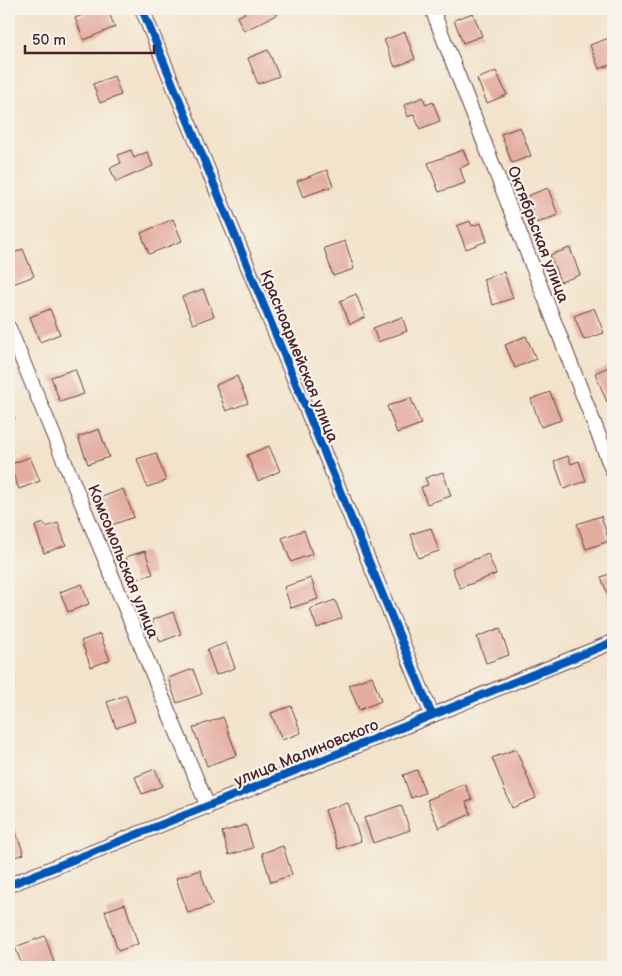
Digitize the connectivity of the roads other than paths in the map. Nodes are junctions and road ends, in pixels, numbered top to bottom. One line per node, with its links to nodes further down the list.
1 (142, 9): 6 (street, Красноармейская улица)
2 (432, 9): 4 (street, Октябрьская улица)
3 (9, 328): 7 (street, Комсомольская улица)
4 (613, 472)
5 (613, 642): 6 (street, улица Малиновского)
6 (432, 714): 7 (street, улица Малиновского)
7 (208, 807): 8 (street, улица Малиновского)
8 (9, 885)

